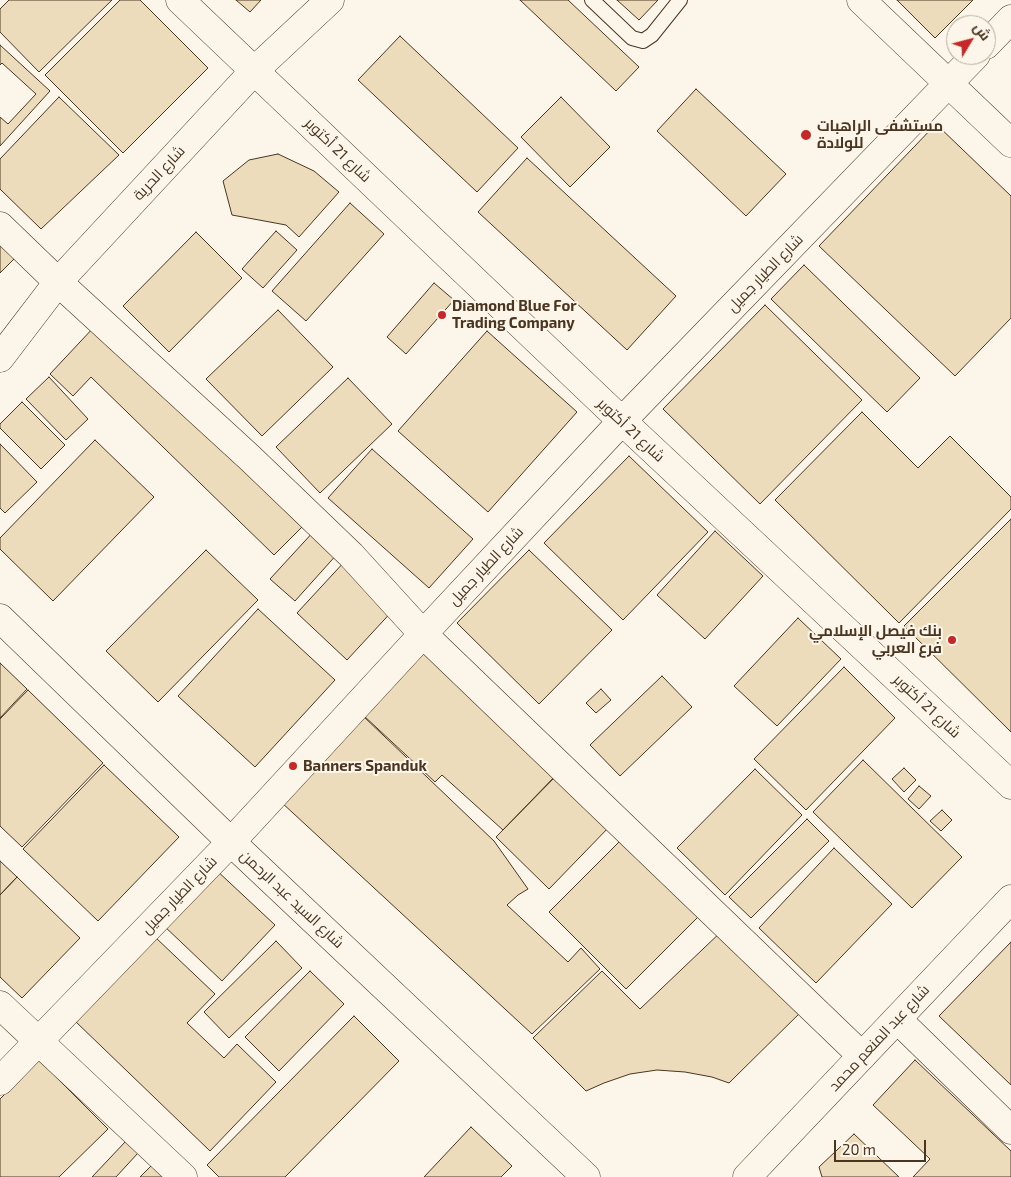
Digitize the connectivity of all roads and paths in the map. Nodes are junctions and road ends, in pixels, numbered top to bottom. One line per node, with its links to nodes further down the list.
1 (180, 0): 9 (street, شارع 21 أكتوبر)
2 (330, 0): 9 (street, شارع الحرية)
3 (592, 0): 4 (lane)
4 (680, 0)
5 (861, 0): 10 (street)
6 (1011, 19): 7 (street)
7 (996, 35)
8 (966, 65): 10 (street, شارع الطيار جميل)
9 (254, 71): 13 (street, شارع الحرية); 15 (street, شارع 21 أكتوبر)
10 (948, 83): 11 (street); 15 (street, شارع الطيار جميل)
11 (1011, 143)
12 (0, 226): 13 (street)
13 (58, 282): 14 (street, شارع الحرية); 17 (street)
14 (0, 358)
15 (622, 421): 17 (street, شارع الطيار جميل); 18 (street, شارع 21 أكتوبر)
16 (0, 618): 19 (street, شارع السيد عبد الرحمن)
17 (423, 634): 19 (street, شارع الطيار جميل); 24 (street)
18 (1011, 785)
19 (231, 842): 23 (street, شارع الطيار جميل); 28 (street, شارع السيد عبد الرحمن)
20 (1011, 899): 22 (street, شارع عبد المنعم محمد)
21 (0, 1005): 23 (street)
22 (897, 1019): 24 (street, شارع عبد المنعم محمد); 26 (street)
23 (39, 1040): 25 (street, شارع الطيار جميل); 27 (street)
24 (862, 1056): 29 (street, شارع عبد المنعم محمد)
25 (0, 1081)
26 (1011, 1130)
27 (183, 1177)
28 (586, 1177)
29 (747, 1177)

